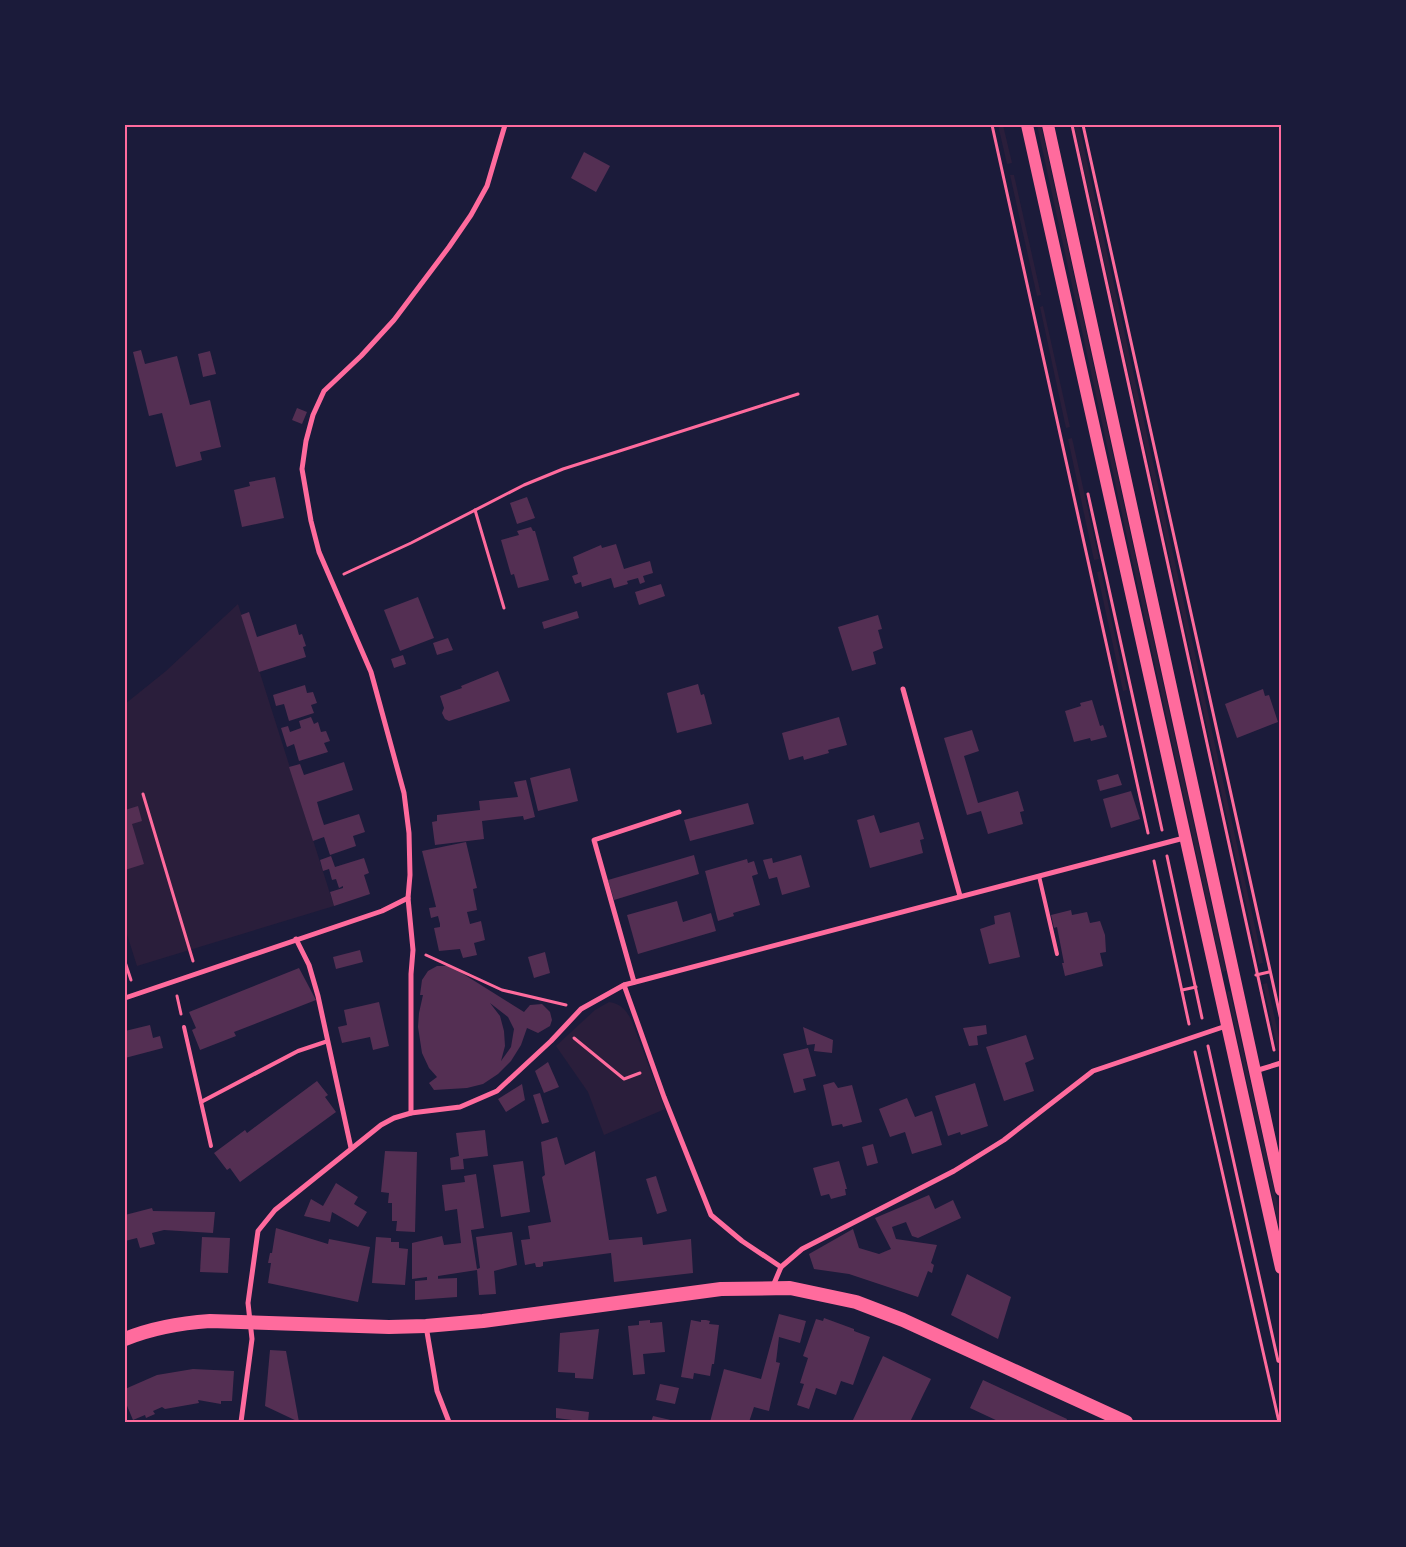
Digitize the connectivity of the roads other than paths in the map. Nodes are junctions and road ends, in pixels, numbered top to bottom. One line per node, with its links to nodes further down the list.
1 (505, 125): 9 (street)
2 (1027, 125): 6 (main road)
3 (1048, 125): 19 (main road)
4 (903, 689): 8 (street)
5 (679, 812): 12 (street)
6 (1185, 838): 7 (street); 15 (main road)
7 (1038, 876): 8 (street); 11 (lane)
8 (960, 896): 12 (street)
9 (408, 898): 10 (street); 21 (street)
10 (296, 939): 14 (street); 17 (street)
11 (1057, 954)
12 (634, 982): 13 (street)
13 (624, 985): 21 (street); 25 (street)
14 (125, 998)
15 (1226, 1026): 25 (street); 26 (main road)
16 (184, 1027): 20 (lane)
17 (328, 1041): 20 (lane); 23 (street)
18 (1279, 1064): 19 (street)
19 (1254, 1071): 24 (main road)
20 (201, 1102): 22 (lane)
21 (411, 1113): 23 (street)
22 (211, 1146)
23 (351, 1148): 28 (street)
24 (1281, 1190)
25 (781, 1267): 27 (street)
26 (1281, 1268)
27 (773, 1287): 29 (highway); 33 (highway)
28 (248, 1322): 29 (highway); 30 (highway); 31 (street)
29 (426, 1326): 32 (street)
30 (125, 1339)
31 (241, 1422)
32 (449, 1422)
33 (1126, 1422)

